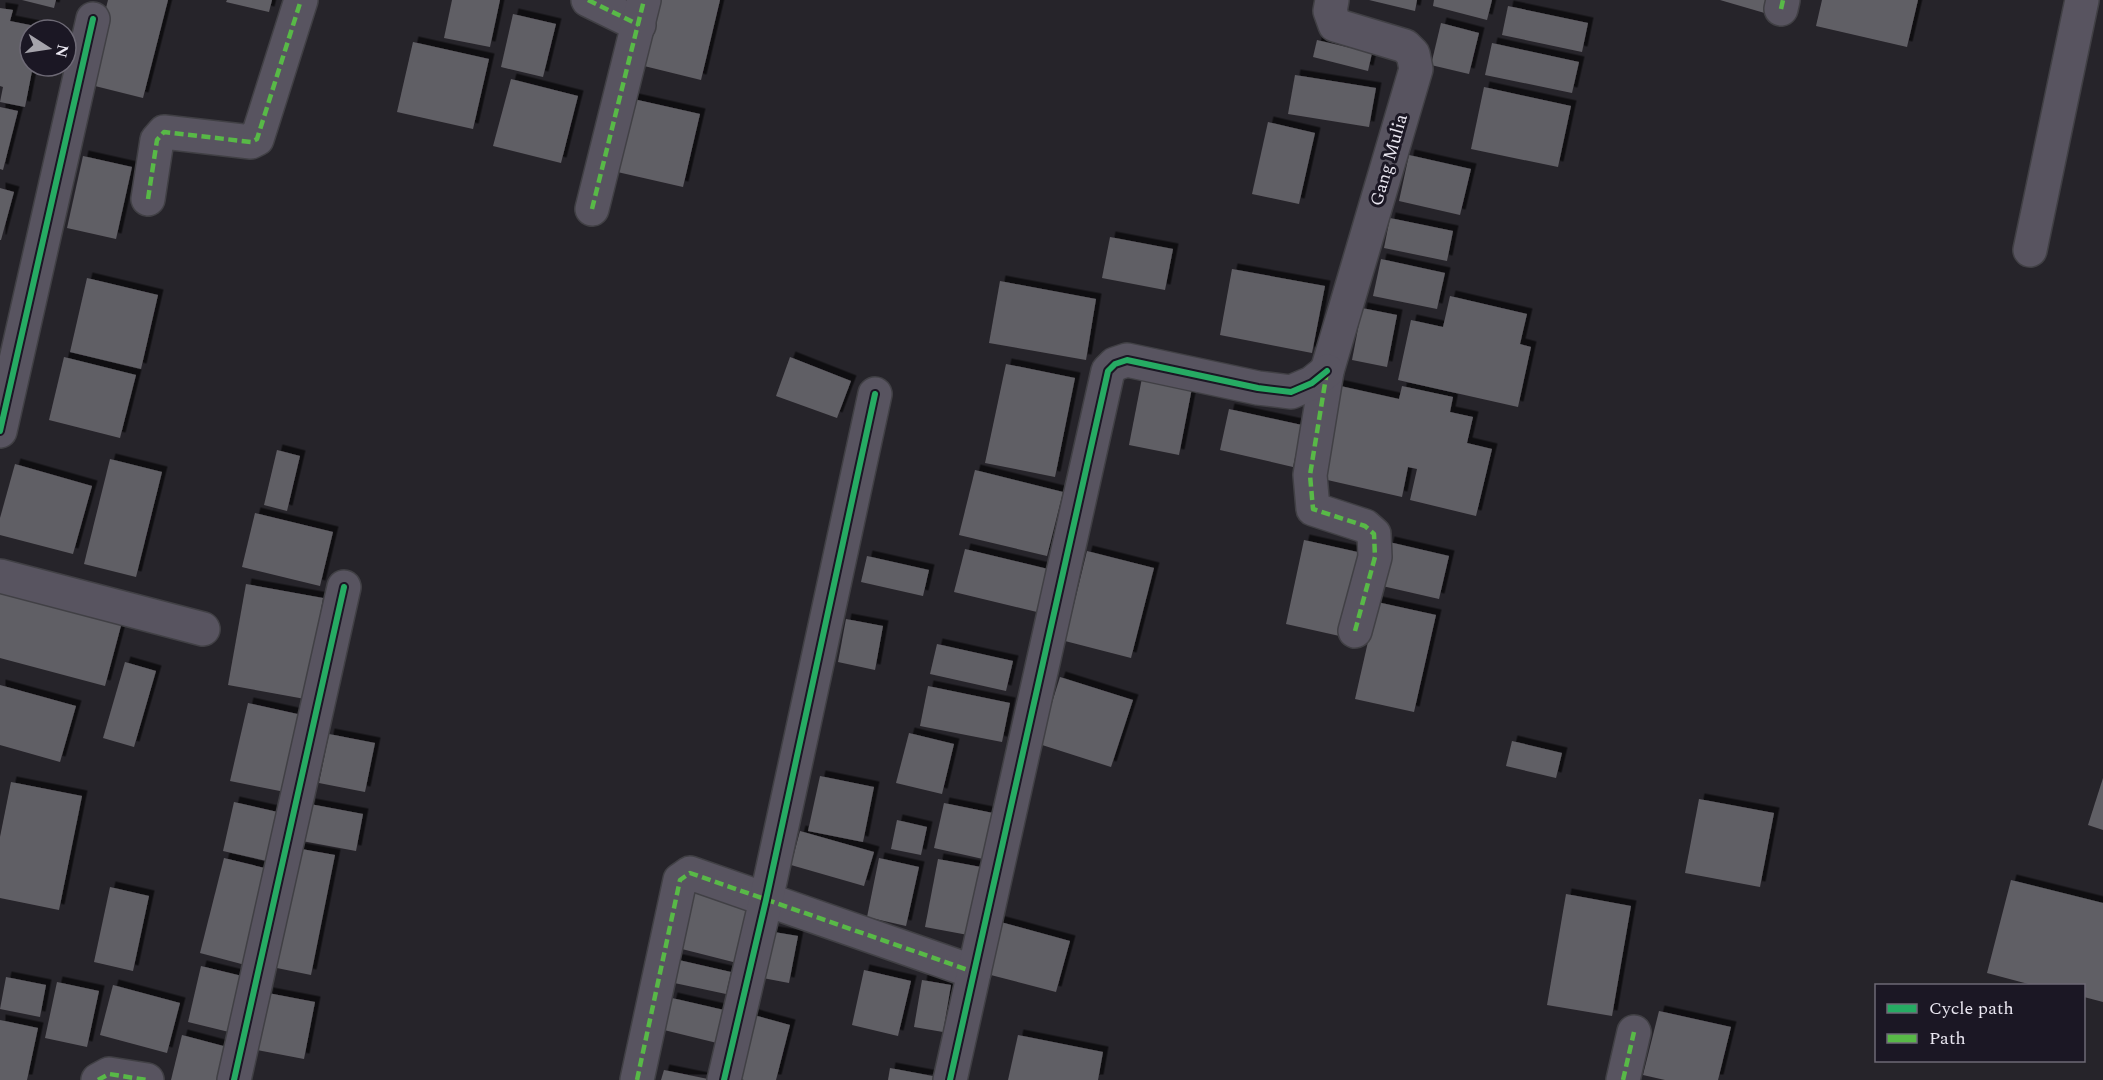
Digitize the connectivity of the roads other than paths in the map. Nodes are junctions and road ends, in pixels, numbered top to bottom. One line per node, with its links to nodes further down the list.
1 (301, 0): 7 (street)
2 (588, 0): 5 (street)
3 (1332, 0): 10 (street, Gang Mulia)
4 (2082, 0): 9 (street)
5 (641, 13): 8 (street)
6 (93, 19): 12 (street)
7 (148, 199)
8 (592, 209)
9 (2030, 250)
10 (1327, 371): 16 (street); 18 (street)
11 (875, 394): 17 (street)
12 (0, 431)
13 (0, 576): 15 (street)
14 (344, 587): 22 (street)
15 (203, 629)
16 (1354, 631)
17 (766, 900): 18 (street); 23 (street); 24 (street)
18 (974, 972): 25 (street)
19 (1634, 1032): 26 (street)
20 (98, 1080): 21 (street)
21 (147, 1080)
22 (234, 1080)
23 (637, 1080)
24 (724, 1080)
25 (950, 1080)
26 (1623, 1080)

